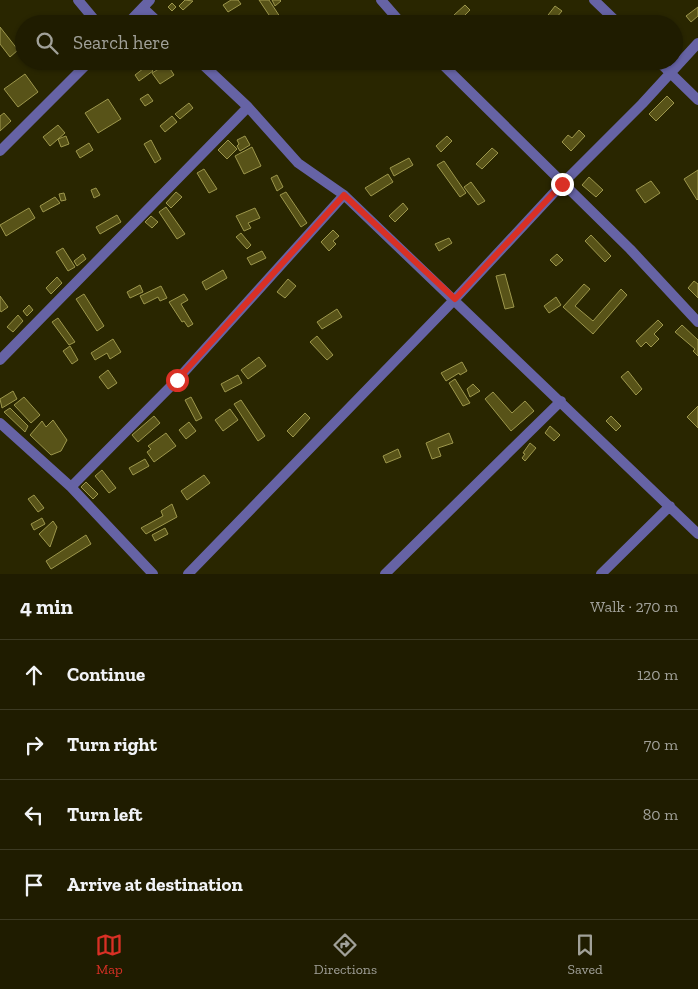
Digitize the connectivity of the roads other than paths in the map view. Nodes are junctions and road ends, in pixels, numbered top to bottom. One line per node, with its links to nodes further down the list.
1 (78, 0): 5 (street)
2 (380, 0): 8 (street)
3 (594, 0): 9 (street)
4 (146, 4): 6 (street); 7 (street)
5 (90, 15)
6 (136, 15)
7 (154, 15)
8 (394, 15)
9 (610, 15)
10 (698, 43): 11 (street)
11 (683, 59)
12 (81, 70): 20 (street)
13 (209, 70): 19 (street)
14 (448, 70): 21 (street)
15 (667, 70): 17 (street)
16 (673, 70): 17 (street)
17 (670, 73): 18 (street); 21 (street)
18 (698, 100)
19 (248, 107): 22 (street); 25 (street)
20 (0, 151)
21 (562, 184): 23 (street); 24 (street)
22 (344, 195): 23 (street); 28 (street)
23 (455, 299): 26 (street); 32 (street)
24 (698, 322)
25 (0, 360)
26 (561, 401): 29 (street); 33 (street)
27 (0, 423): 28 (street)
28 (71, 487): 31 (street)
29 (670, 506): 30 (street); 34 (street)
30 (698, 534)
31 (153, 574)
32 (188, 574)
33 (385, 574)
34 (601, 574)

